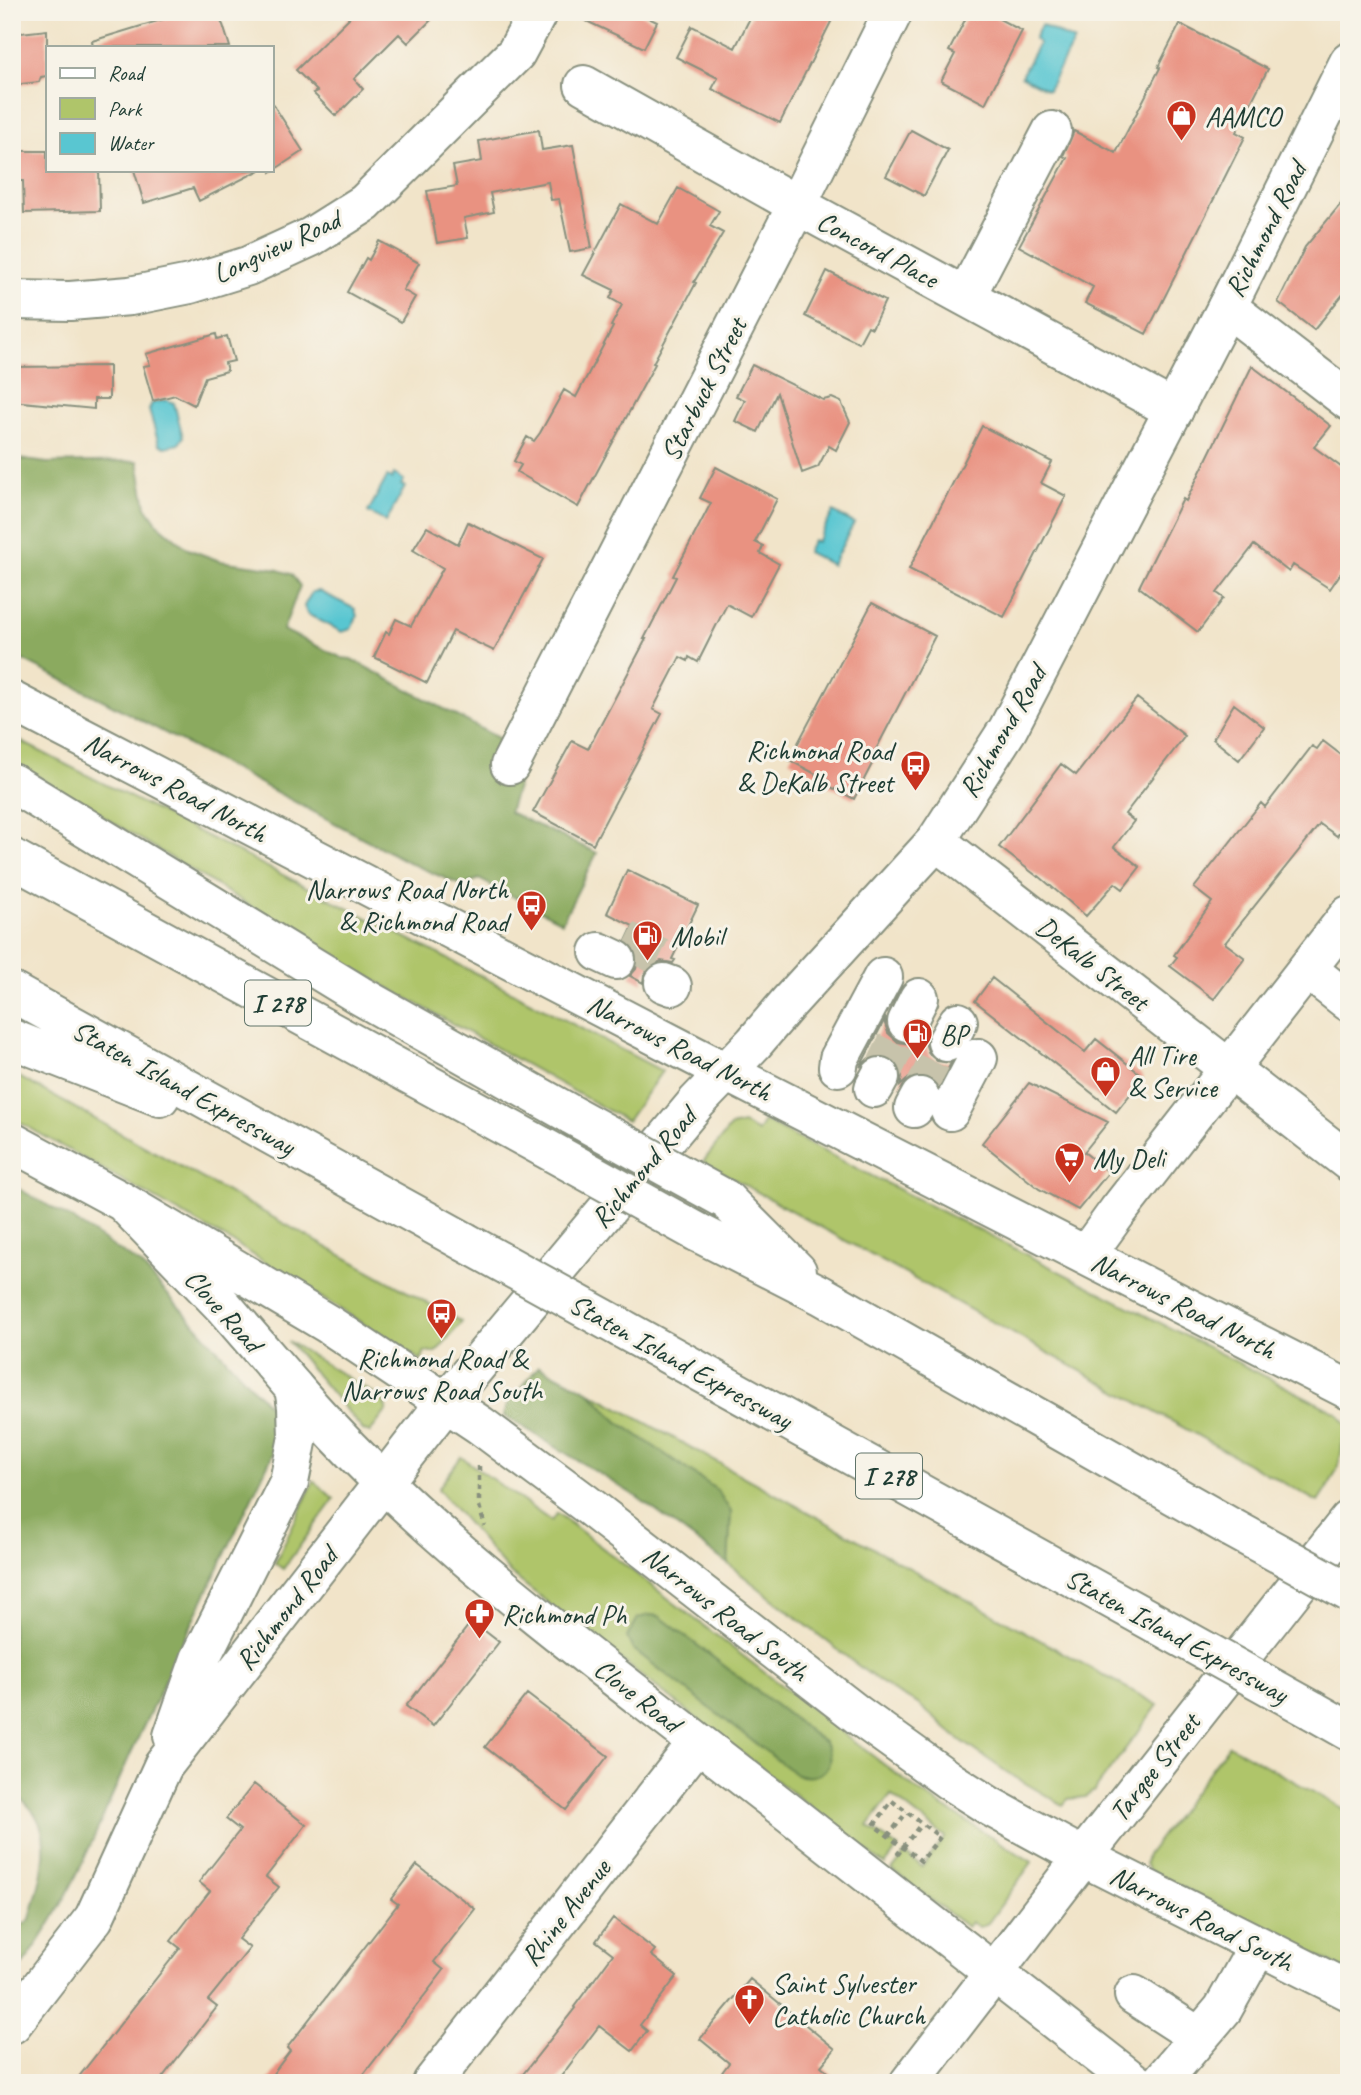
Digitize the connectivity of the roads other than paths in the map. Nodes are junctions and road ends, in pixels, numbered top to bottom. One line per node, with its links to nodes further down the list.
1 (538, 12): 8 (main road, Longview Road)
2 (893, 12): 6 (main road, Starbuck Street)
3 (1349, 62): 9 (main road, Richmond Road)
4 (584, 85): 6 (main road, Concord Place)
5 (1052, 131): 7 (main road)
6 (797, 205): 7 (main road, Concord Place); 13 (main road, Starbuck Street)
7 (966, 296): 11 (main road, Concord Place)
8 (12, 299)
9 (1227, 307): 10 (main road); 11 (main road, Richmond Road)
10 (1349, 401)
11 (1174, 410): 15 (main road, Richmond Road)
12 (12, 701): 26 (main road, Narrows Road North)
13 (510, 765)
14 (12, 783): 33 (main road, bridge)
15 (936, 841): 25 (main road, DeKalb Street); 26 (main road, Richmond Road)
16 (12, 858): 33 (main road, I 278, bridge)
17 (1349, 915): 18 (main road)
18 (1307, 969): 21 (main road); 25 (main road)
19 (883, 977): 24 (main road)
20 (12, 992): 29 (main road, Staten Island Expressway / I 278)
21 (1349, 1002)
22 (12, 1039): 29 (main road)
23 (961, 1040): 27 (main road)
24 (838, 1066)
25 (1230, 1070): 30 (main road, DeKalb Street); 32 (main road)
26 (726, 1071): 32 (main road, Narrows Road North); 36 (main road, Richmond Road)
27 (928, 1105)
28 (12, 1142): 31 (main road, Clove Road)
29 (305, 1154): 40 (main road, Staten Island Expressway / I 278, bridge)
30 (1349, 1162)
31 (123, 1202): 34 (main road, Clove Road); 36 (main road, Narrows Road South)
32 (1086, 1255): 35 (main road, Narrows Road North)
33 (821, 1295): 39 (main road, I 278, bridge)
34 (294, 1388): 37 (main road, Clove Road); 42 (main road)
35 (1349, 1390)
36 (446, 1402): 37 (main road, Richmond Road); 43 (main road, Narrows Road South)
37 (382, 1484): 41 (main road, Clove Road); 42 (main road, Richmond Road)
38 (1349, 1520): 43 (main road, Targee Street)
39 (1349, 1592)
40 (1349, 1731)
41 (698, 1742): 45 (main road, Clove Road); 50 (main road, Rhine Avenue)
42 (163, 1766): 48 (main road, Richmond Road)
43 (1083, 1857): 44 (main road, Narrows Road South); 45 (main road, Targee Street)
44 (1258, 1946): 46 (main road, Narrows Road South); 49 (main road)
45 (994, 1974): 51 (main road, Targee Street); 52 (main road, Clove Road)
46 (1349, 1992)
47 (1135, 1995): 49 (main road)
48 (12, 2024)
49 (1199, 2037): 53 (main road)
50 (432, 2083)
51 (909, 2083)
52 (1135, 2083)
53 (1160, 2083)

